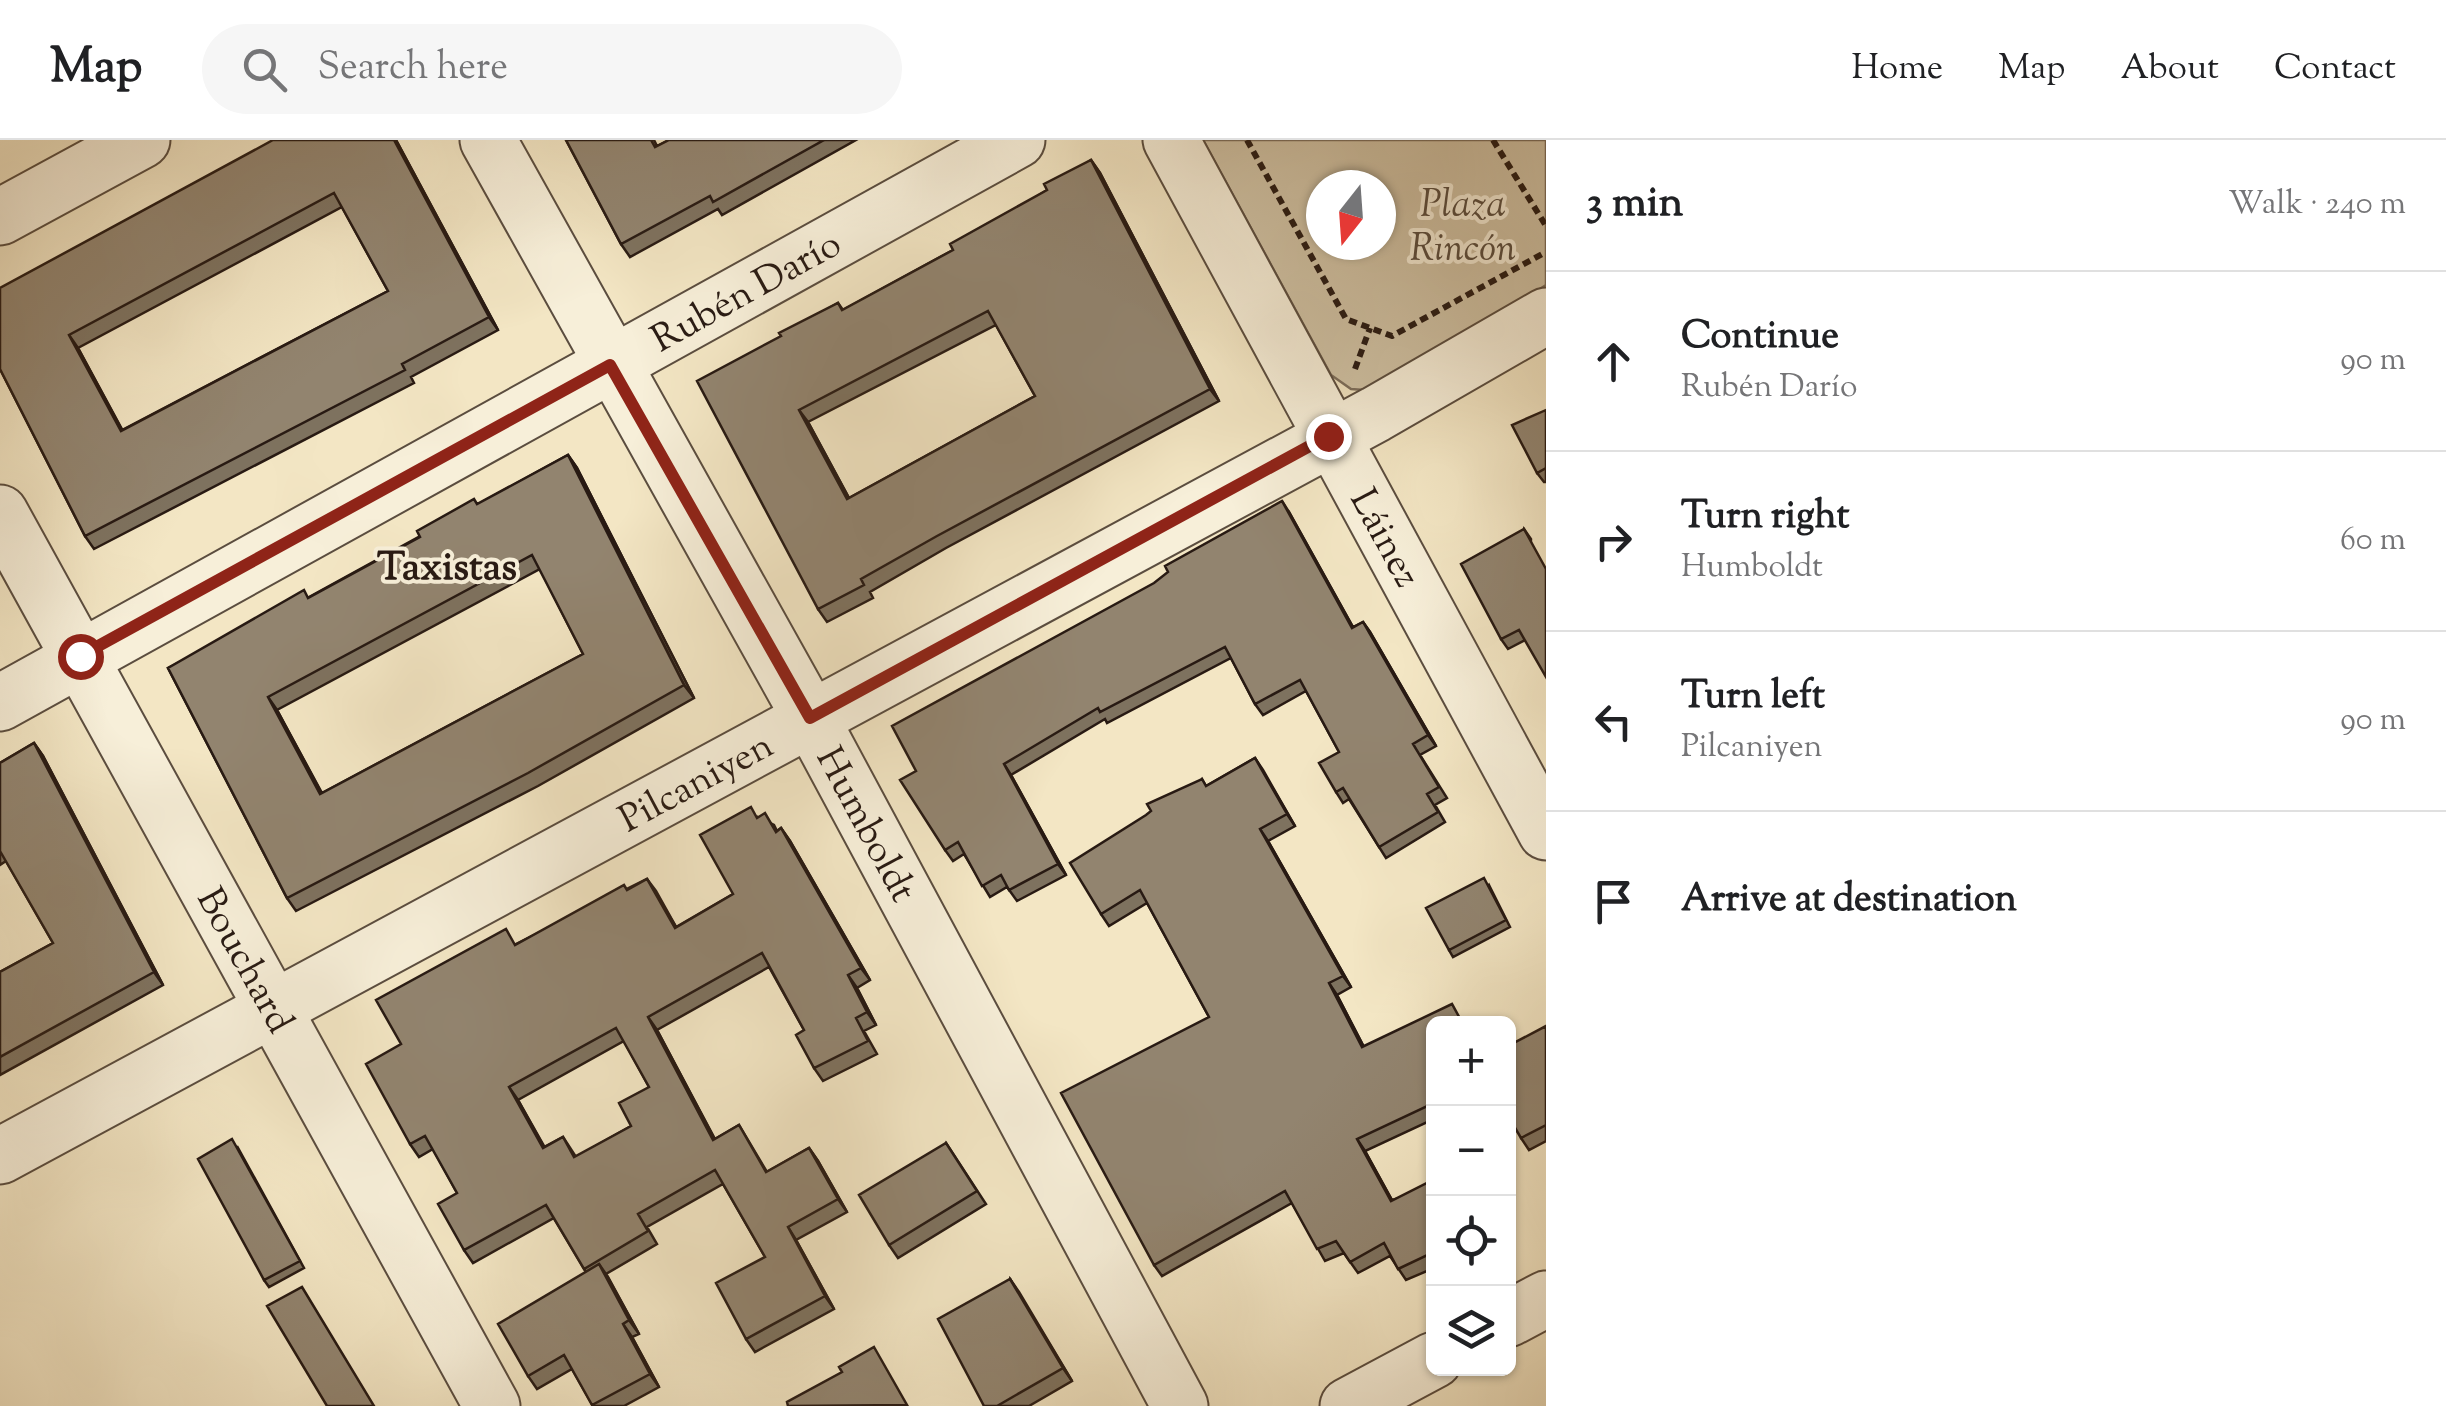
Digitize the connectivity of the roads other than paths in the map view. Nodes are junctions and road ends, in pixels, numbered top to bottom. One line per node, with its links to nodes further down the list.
1 (142, 140): 5 (street)
2 (488, 140): 7 (street, Humboldt)
3 (1017, 140): 7 (street, Rubén Darío)
4 (1171, 140): 8 (street, Láinez)
5 (0, 217)
6 (1546, 316): 8 (street, Pilcaniyen)
7 (610, 365): 10 (street, Rubén Darío); 12 (street, Humboldt)
8 (1328, 436): 12 (street, Pilcaniyen); 13 (street, Láinez)
9 (0, 513): 10 (street, Bouchard)
10 (80, 656): 11 (street, Rubén Darío); 14 (street, Bouchard)
11 (0, 702)
12 (810, 718): 14 (street, Pilcaniyen); 20 (street, Humboldt)
13 (1546, 832)
14 (274, 1008): 15 (street, Pilcaniyen); 19 (street, Bouchard)
15 (0, 1156)
16 (1546, 1299): 17 (street)
17 (1516, 1315)
18 (1426, 1364): 21 (street)
19 (492, 1406)
20 (1180, 1406)
21 (1348, 1406)

